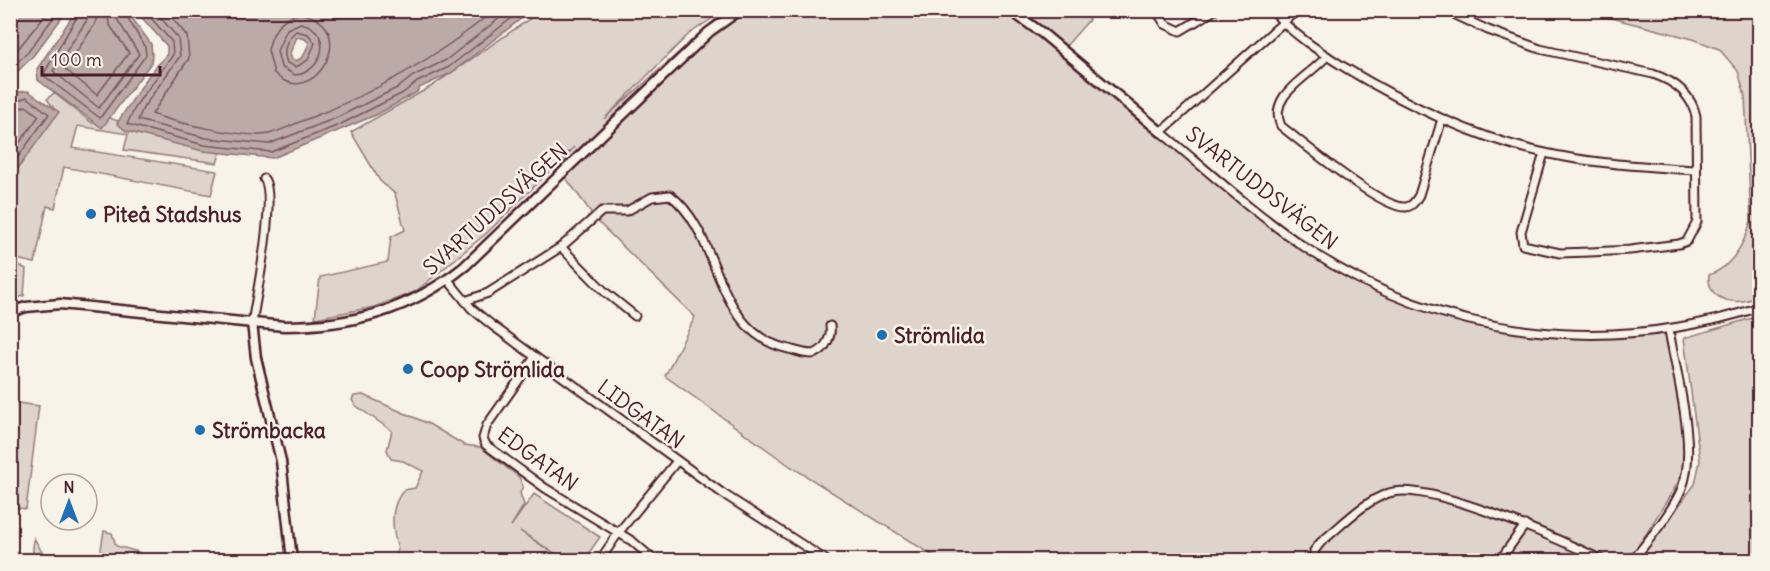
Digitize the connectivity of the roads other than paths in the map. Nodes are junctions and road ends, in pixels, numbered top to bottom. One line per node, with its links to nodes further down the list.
1 (740, 10): 16 (street, SVARTUDDSVÄGEN)
2 (1010, 10): 11 (street, SVARTUDDSVÄGEN)
3 (1156, 10): 4 (street)
4 (1215, 10)
5 (1273, 10): 8 (street)
6 (1298, 10): 8 (street)
7 (1444, 10): 13 (street)
8 (1281, 23): 9 (street); 11 (street)
9 (1327, 57): 10 (street); 10 (street)
10 (1442, 118): 12 (street)
11 (1161, 132): 23 (street, SVARTUDDSVÄGEN)
12 (1544, 153): 13 (street); 13 (street)
13 (1695, 170)
14 (264, 179): 21 (street)
15 (561, 247): 17 (street); 20 (street); 22 (street)
16 (448, 280): 17 (street, LIDGATAN); 21 (street, SVARTUDDSVÄGEN)
17 (465, 301): 24 (street, LIDGATAN)
18 (1760, 307): 23 (street, SVARTUDDSVÄGEN)
19 (10, 312): 21 (street, SVARTUDDSVÄGEN)
20 (635, 316)
21 (252, 323): 28 (street)
22 (830, 326)
23 (1669, 330): 35 (street)
24 (535, 357): 25 (street, LIDGATAN); 27 (street, EDGATAN)
25 (677, 461): 27 (street); 31 (street, LIDGATAN)
26 (1525, 525): 32 (street); 33 (street); 34 (street)
27 (619, 532): 29 (street); 30 (street, EDGATAN)
28 (292, 561)
29 (600, 561)
30 (654, 561)
31 (826, 561)
32 (1314, 561)
33 (1500, 561)
34 (1602, 561)
35 (1634, 561)

